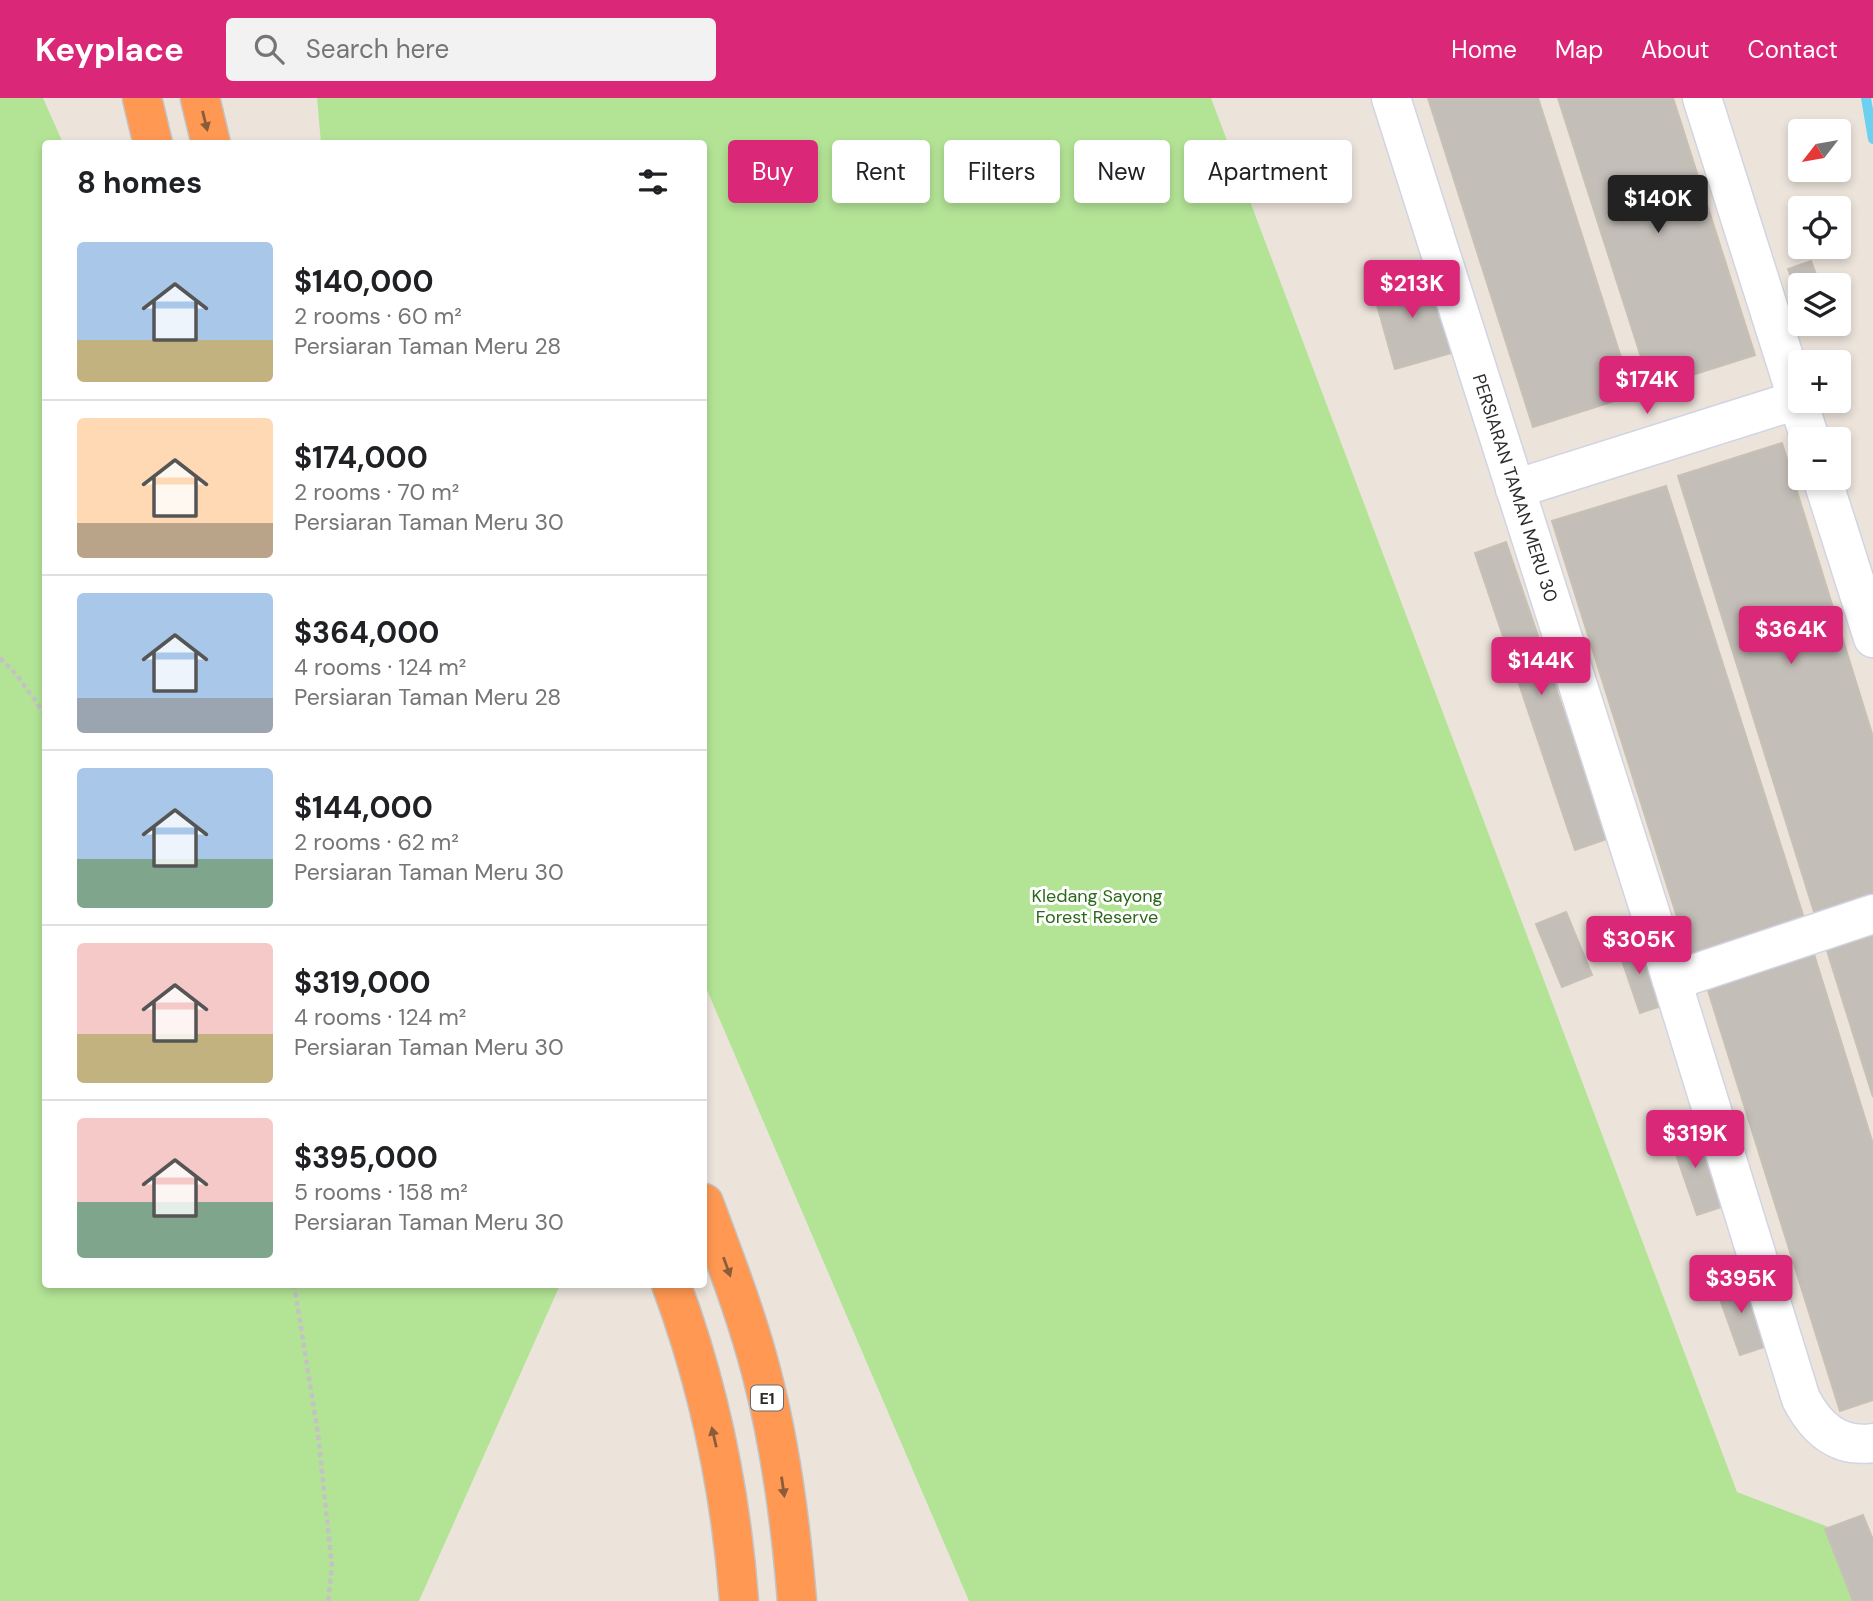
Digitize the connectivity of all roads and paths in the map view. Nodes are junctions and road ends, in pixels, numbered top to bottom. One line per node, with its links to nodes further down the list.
1 (142, 98): 5 (highway)
2 (200, 98): 6 (highway, one-way to 6)
3 (1391, 98): 9 (street, PERSIARAN TAMAN MERU 30)
4 (1702, 98): 7 (street)
5 (152, 140)
6 (210, 140)
7 (1788, 371)
8 (1788, 403): 9 (street)
9 (1515, 489): 15 (street, PERSIARAN TAMAN MERU 30)
10 (1826, 490): 11 (street)
11 (1873, 638)
12 (0, 658): 13 (path)
13 (42, 710)
14 (1873, 914): 15 (street)
15 (1672, 981): 19 (street, PERSIARAN TAMAN MERU 30)
16 (707, 1211): 22 (highway, E1, one-way to 22)
17 (295, 1288): 20 (path)
18 (672, 1288): 21 (highway, one-way to 18)
19 (1873, 1443)
20 (328, 1601)
21 (739, 1601)
22 (797, 1601)

